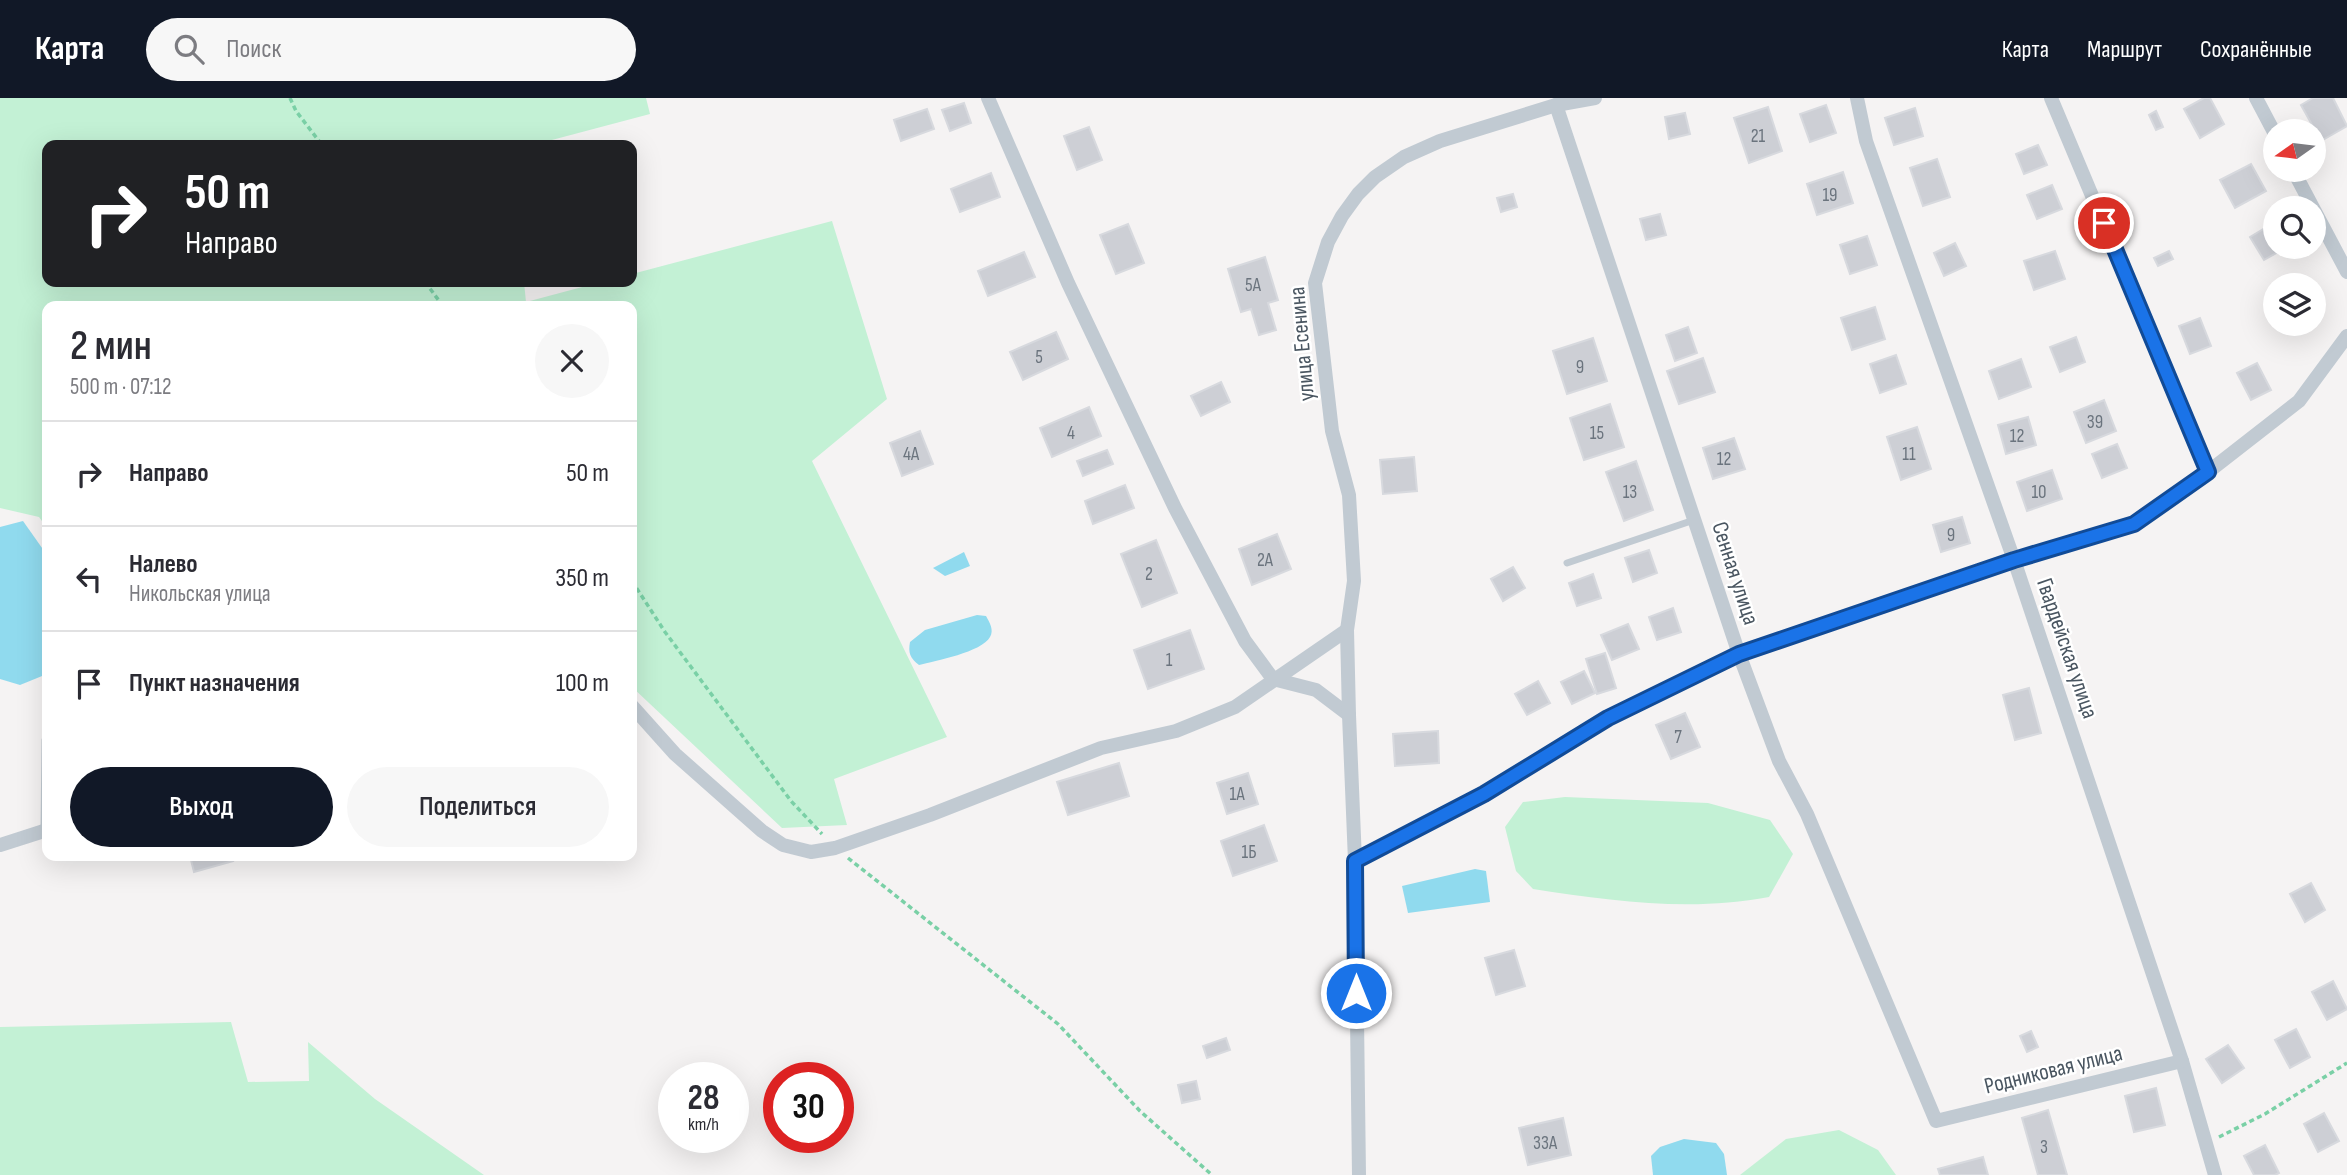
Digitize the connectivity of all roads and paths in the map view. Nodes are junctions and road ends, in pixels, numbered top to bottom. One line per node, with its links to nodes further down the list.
1 (290, 98): 9 (path)
2 (988, 98): 20 (street)
3 (1595, 98): 7 (street, улица Есенина)
4 (1857, 98): 15 (street, Гвардейская улица)
5 (2051, 98): 13 (street)
6 (2256, 98): 8 (street)
7 (1556, 104): 14 (street, Сенная улица); 18 (street, улица Есенина)
8 (2267, 119)
9 (318, 140)
10 (2300, 182): 11 (street)
11 (2347, 272)
12 (2347, 336): 13 (street)
13 (2208, 472): 15 (street)
14 (1694, 520): 16 (lane); 19 (street, Сенная улица)
15 (2014, 560): 19 (street); 27 (street, Гвардейская улица)
16 (1567, 563)
17 (637, 588): 25 (path)
18 (1348, 630): 20 (street); 22 (street, улица Есенина)
19 (1739, 654): 26 (street); 29 (street, Сенная улица)
20 (1273, 679): 22 (street); 25 (street)
21 (637, 712): 25 (street)
22 (1349, 715): 26 (street, улица Есенина)
23 (42, 832): 24 (street)
24 (0, 845)
25 (835, 848): 31 (path)
26 (1355, 861): 32 (street, улица Есенина)
27 (2182, 1061): 29 (street, Родниковая улица); 30 (street, Гвардейская улица)
28 (2347, 1063): 30 (path)
29 (1936, 1121)
30 (2204, 1144): 33 (street, Гвардейская улица)
31 (1212, 1175)
32 (1359, 1175)
33 (2215, 1175)

